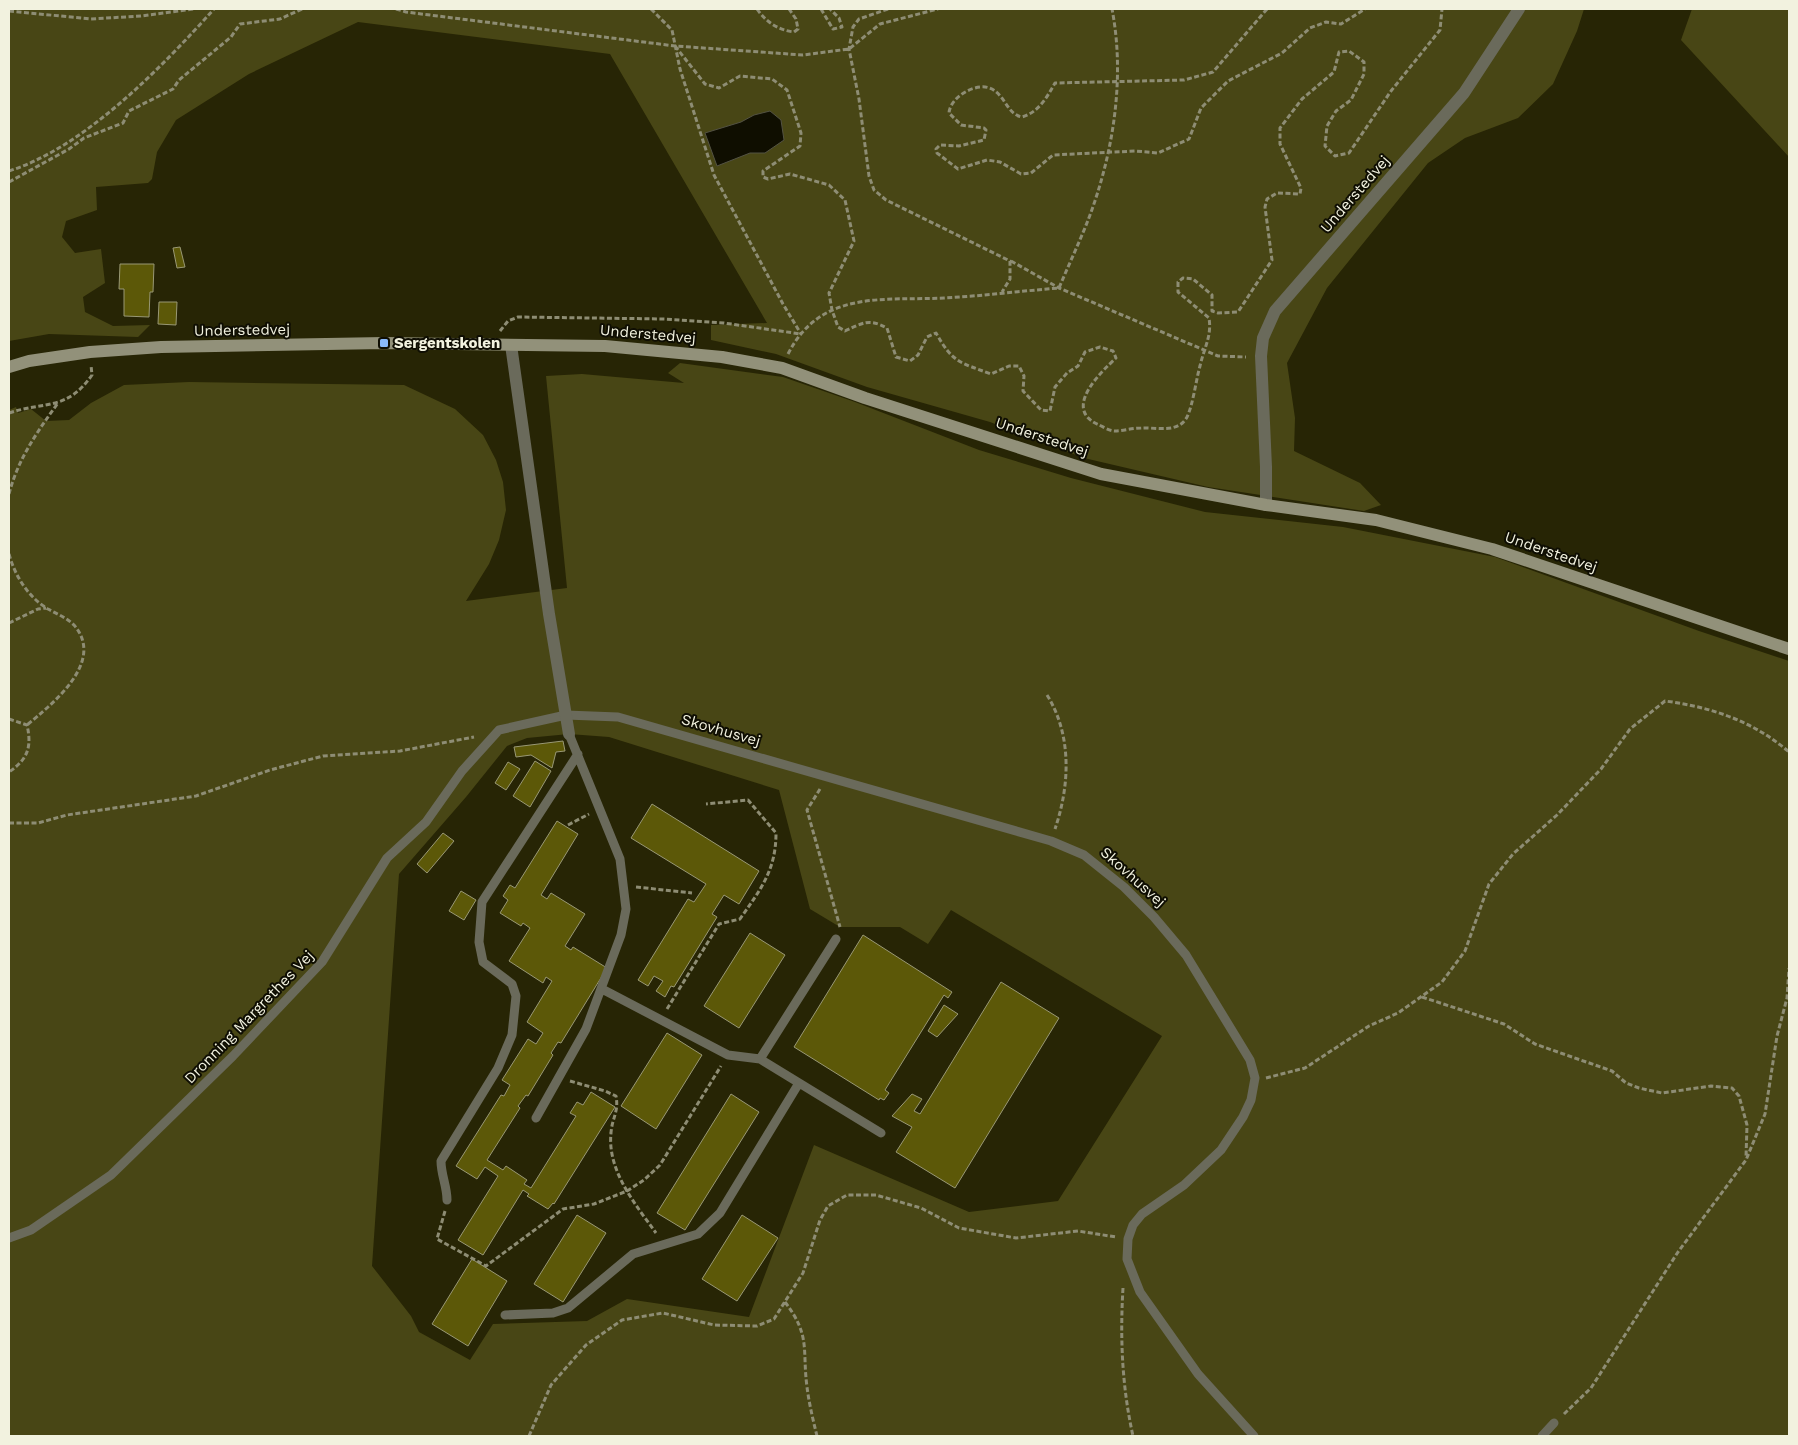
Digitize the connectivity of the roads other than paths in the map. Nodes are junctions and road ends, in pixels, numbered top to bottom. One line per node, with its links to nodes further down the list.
1 (1519, 9): 4 (street, Understedvej)
2 (511, 345): 3 (street, Understedvej); 4 (street, Understedvej); 6 (street)
3 (9, 367)
4 (1266, 505): 5 (street, Understedvej)
5 (1789, 650)
6 (566, 715): 7 (lane, Skovhusvej); 8 (street); 20 (lane, Skovhusvej)
7 (499, 730): 17 (lane, Dronning Margrethes Vej)
8 (569, 734): 9 (lane)
9 (578, 754): 11 (lane); 16 (lane)
10 (836, 938): 12 (lane)
11 (602, 990): 12 (lane); 14 (lane)
12 (760, 1059): 13 (lane)
13 (800, 1083): 15 (lane); 18 (lane)
14 (536, 1118)
15 (881, 1133)
16 (447, 1200)
17 (9, 1238)
18 (505, 1315)
19 (1554, 1423): 21 (lane)
20 (1254, 1436)
21 (1542, 1436)

